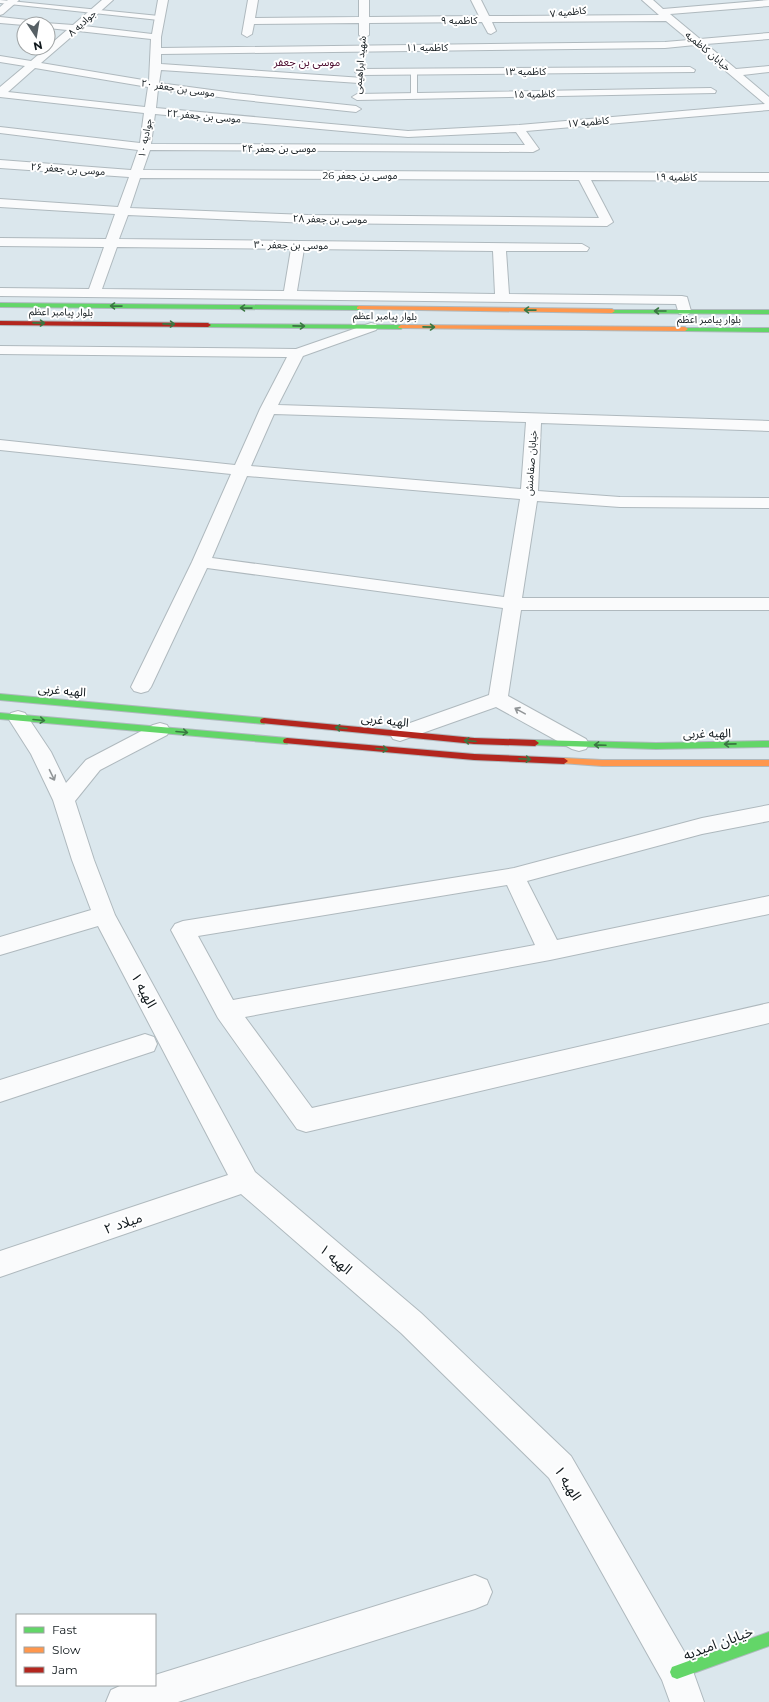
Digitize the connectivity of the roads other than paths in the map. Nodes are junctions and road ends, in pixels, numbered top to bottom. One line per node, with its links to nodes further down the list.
1 (108, 0): 14 (street, جوادیه ۸)
2 (163, 0): 16 (street, جوادیه ۱۰)
3 (253, 0): 20 (street)
4 (364, 0): 18 (street, شهید ابراهیمی)
5 (476, 0): 19 (street)
6 (711, 0): 12 (street)
7 (0, 1): 8 (lane)
8 (12, 1): 13 (street); 14 (lane)
9 (644, 2): 15 (street, خیابان کاظمیه)
10 (769, 3): 12 (street, کاظمیه ۹)
11 (603, 8): 19 (street, کاظمیه ۷)
12 (703, 8): 15 (street, کاظمیه ۹)
13 (0, 12)
14 (93, 12): 16 (lane); 23 (street, جوادیه ۸)
15 (664, 15): 19 (street, کاظمیه ۹); 26 (street, خیابان کاظمیه)
16 (159, 18): 25 (street, جوادیه ۱۰)
17 (0, 20): 21 (street)
18 (363, 20): 19 (street, کاظمیه ۹); 20 (street, کاظمیه ۹); 29 (street, شهید ابراهیمی)
19 (485, 20): 28 (street)
20 (249, 21): 30 (street)
21 (16, 22)
22 (56, 26): 23 (street)
23 (77, 28): 25 (street); 33 (street, جوادیه ۸)
24 (769, 36): 26 (street, کاظمیه ۱۱)
25 (156, 37): 31 (street, جوادیه ۱۰)
26 (698, 42): 27 (street, کاظمیه ۱۱); 37 (street, خیابان کاظمیه)
27 (664, 45): 28 (street, کاظمیه ۱۱); 39 (street)
28 (499, 46): 29 (street, کاظمیه ۱۱)
29 (364, 47): 30 (street, کاظمیه ۱۱); 38 (street, شهید ابراهیمی)
30 (244, 49): 31 (street, کاظمیه ۱۱)
31 (156, 51): 34 (street, جوادیه ۱۰)
32 (0, 59): 33 (street, موسی بن جعفر ۲۰)
33 (33, 65): 40 (street, موسی بن جعفر ۲۰); 42 (street, جوادیه ۸)
34 (156, 67): 38 (street, کاظمیه ۱۳); 40 (street, جوادیه ۱۰)
35 (769, 70): 37 (street)
36 (414, 72): 38 (street, کاظمیه ۱۳); 39 (street, کاظمیه ۱۳); 43 (lane)
37 (733, 73): 45 (street, خیابان کاظمیه)
38 (359, 76): 44 (street, شهید ابراهیمی)
39 (695, 76): 41 (street)
40 (154, 85): 46 (street, موسی بن جعفر ۲۰); 49 (street, جوادیه ۱۰)
41 (711, 91): 43 (street, کاظمیه ۱۵); 48 (street)
42 (0, 93): 49 (street, موسی بن جعفر ۲۲)
43 (414, 96): 44 (street, کاظمیه ۱۵)
44 (357, 97): 46 (street, شهید ابراهیمی)
45 (769, 102)
46 (356, 108): 52 (street, شهید ابراهیمی)
47 (769, 108): 48 (street, کاظمیه ۱۷)
48 (730, 110): 50 (street, کاظمیه ۱۷)
49 (150, 111): 52 (street, موسی بن جعفر ۲۲); 54 (street, جوادیه ۱۰)
50 (519, 128): 53 (street, کاظمیه ۱۷); 54 (street, موسی بن جعفر ۲۴)
51 (0, 130): 54 (street, موسی بن جعفر ۲۴)
52 (355, 130): 53 (street, موسی بن جعفر ۲۲)
53 (408, 134)
54 (145, 147): 56 (street, جوادیه ۱۰)
55 (0, 164): 56 (street, موسی بن جعفر ۲۶)
56 (136, 174): 57 (street, موسی بن جعفر 26); 60 (street, جوادیه ۱۰)
57 (583, 175): 58 (street, کاظمیه ۱۹); 60 (street, موسی بن جعفر ۲۸)
58 (769, 177)
59 (0, 203): 60 (street, موسی بن جعفر ۲۸)
60 (123, 211): 62 (street, جوادیه ۱۰)
61 (0, 242): 62 (street, موسی بن جعفر ۳۰)
62 (112, 243): 63 (street, موسی بن جعفر ۳۰); 67 (street, جوادیه ۱۰)
63 (298, 245): 64 (street, موسی بن جعفر ۳۰); 68 (street)
64 (499, 247): 65 (street, موسی بن جعفر ۳۰); 69 (street)
65 (582, 248)
66 (0, 292): 67 (street)
67 (94, 293): 68 (street)
68 (290, 295): 69 (street)
69 (502, 297): 71 (street)
70 (0, 305): 71 (main road, بلوار پیامبر اعظم, one-way to 70)
71 (684, 311): 72 (main road, بلوار پیامبر اعظم)
72 (769, 312)
73 (0, 323): 74 (main road, بلوار پیامبر اعظم, one-way to 74)
74 (371, 327): 75 (main road, بلوار پیامبر اعظم, one-way to 75); 77 (street)
75 (769, 330)
76 (0, 350): 77 (street)
77 (297, 353): 78 (street)
78 (268, 409): 79 (street, خیابان صفامنش); 82 (street)
79 (534, 418): 80 (street); 83 (street, خیابان صفامنش)
80 (769, 426)
81 (0, 445): 82 (street)
82 (242, 470): 83 (street); 85 (street)
83 (529, 495): 84 (street); 86 (street, خیابان صفامنش)
84 (769, 503)
85 (201, 562): 86 (street); 88 (street)
86 (512, 604): 87 (street); 90 (street, خیابان صفامنش)
87 (769, 604)
88 (141, 687)
89 (0, 697): 93 (main road, الهیه غربی, one-way to 89)
90 (498, 699): 93 (street); 94 (street, one-way to 90)
91 (9, 717): 92 (main road, one-way to 92); 97 (street, الهیه ۱, one-way to 97)
92 (160, 730): 96 (main road, one-way to 96); 97 (street)
93 (400, 734): 94 (main road, الهیه غربی, one-way to 93)
94 (579, 744): 95 (main road, الهیه غربی, one-way to 94)
95 (769, 744)
96 (769, 762)
97 (64, 800): 101 (street, الهیه ۱)
98 (769, 813): 99 (street)
99 (514, 876): 103 (street); 104 (street)
100 (769, 905): 103 (street)
101 (104, 915): 102 (street); 108 (street, الهیه ۱)
102 (0, 946)
103 (550, 951): 104 (street)
104 (227, 1011): 105 (street)
105 (769, 1014)
106 (145, 1044): 107 (street)
107 (0, 1091)
108 (245, 1181): 109 (street, میلاد ۲); 112 (street, الهیه ۱)
109 (0, 1264)
110 (475, 1592): 113 (street)
111 (769, 1639): 112 (main road, خیابان امیدیه)
112 (682, 1687)
113 (123, 1702)

